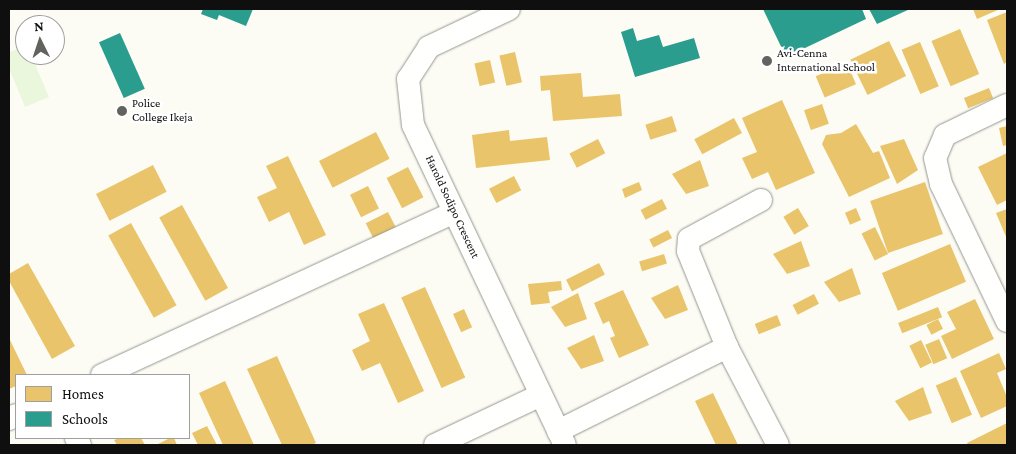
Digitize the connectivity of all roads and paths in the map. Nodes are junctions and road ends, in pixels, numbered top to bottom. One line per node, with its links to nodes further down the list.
1 (509, 9): 4 (street, Harold Sodipo Crescent)
2 (1007, 104): 5 (street)
3 (761, 200): 6 (street)
4 (454, 212): 7 (street); 8 (street, Harold Sodipo Crescent)
5 (1007, 322)
6 (727, 347): 9 (street); 11 (street)
7 (104, 374)
8 (541, 395): 9 (street, Harold Sodipo Crescent); 10 (street)
9 (562, 438)
10 (435, 445)
11 (778, 445)

